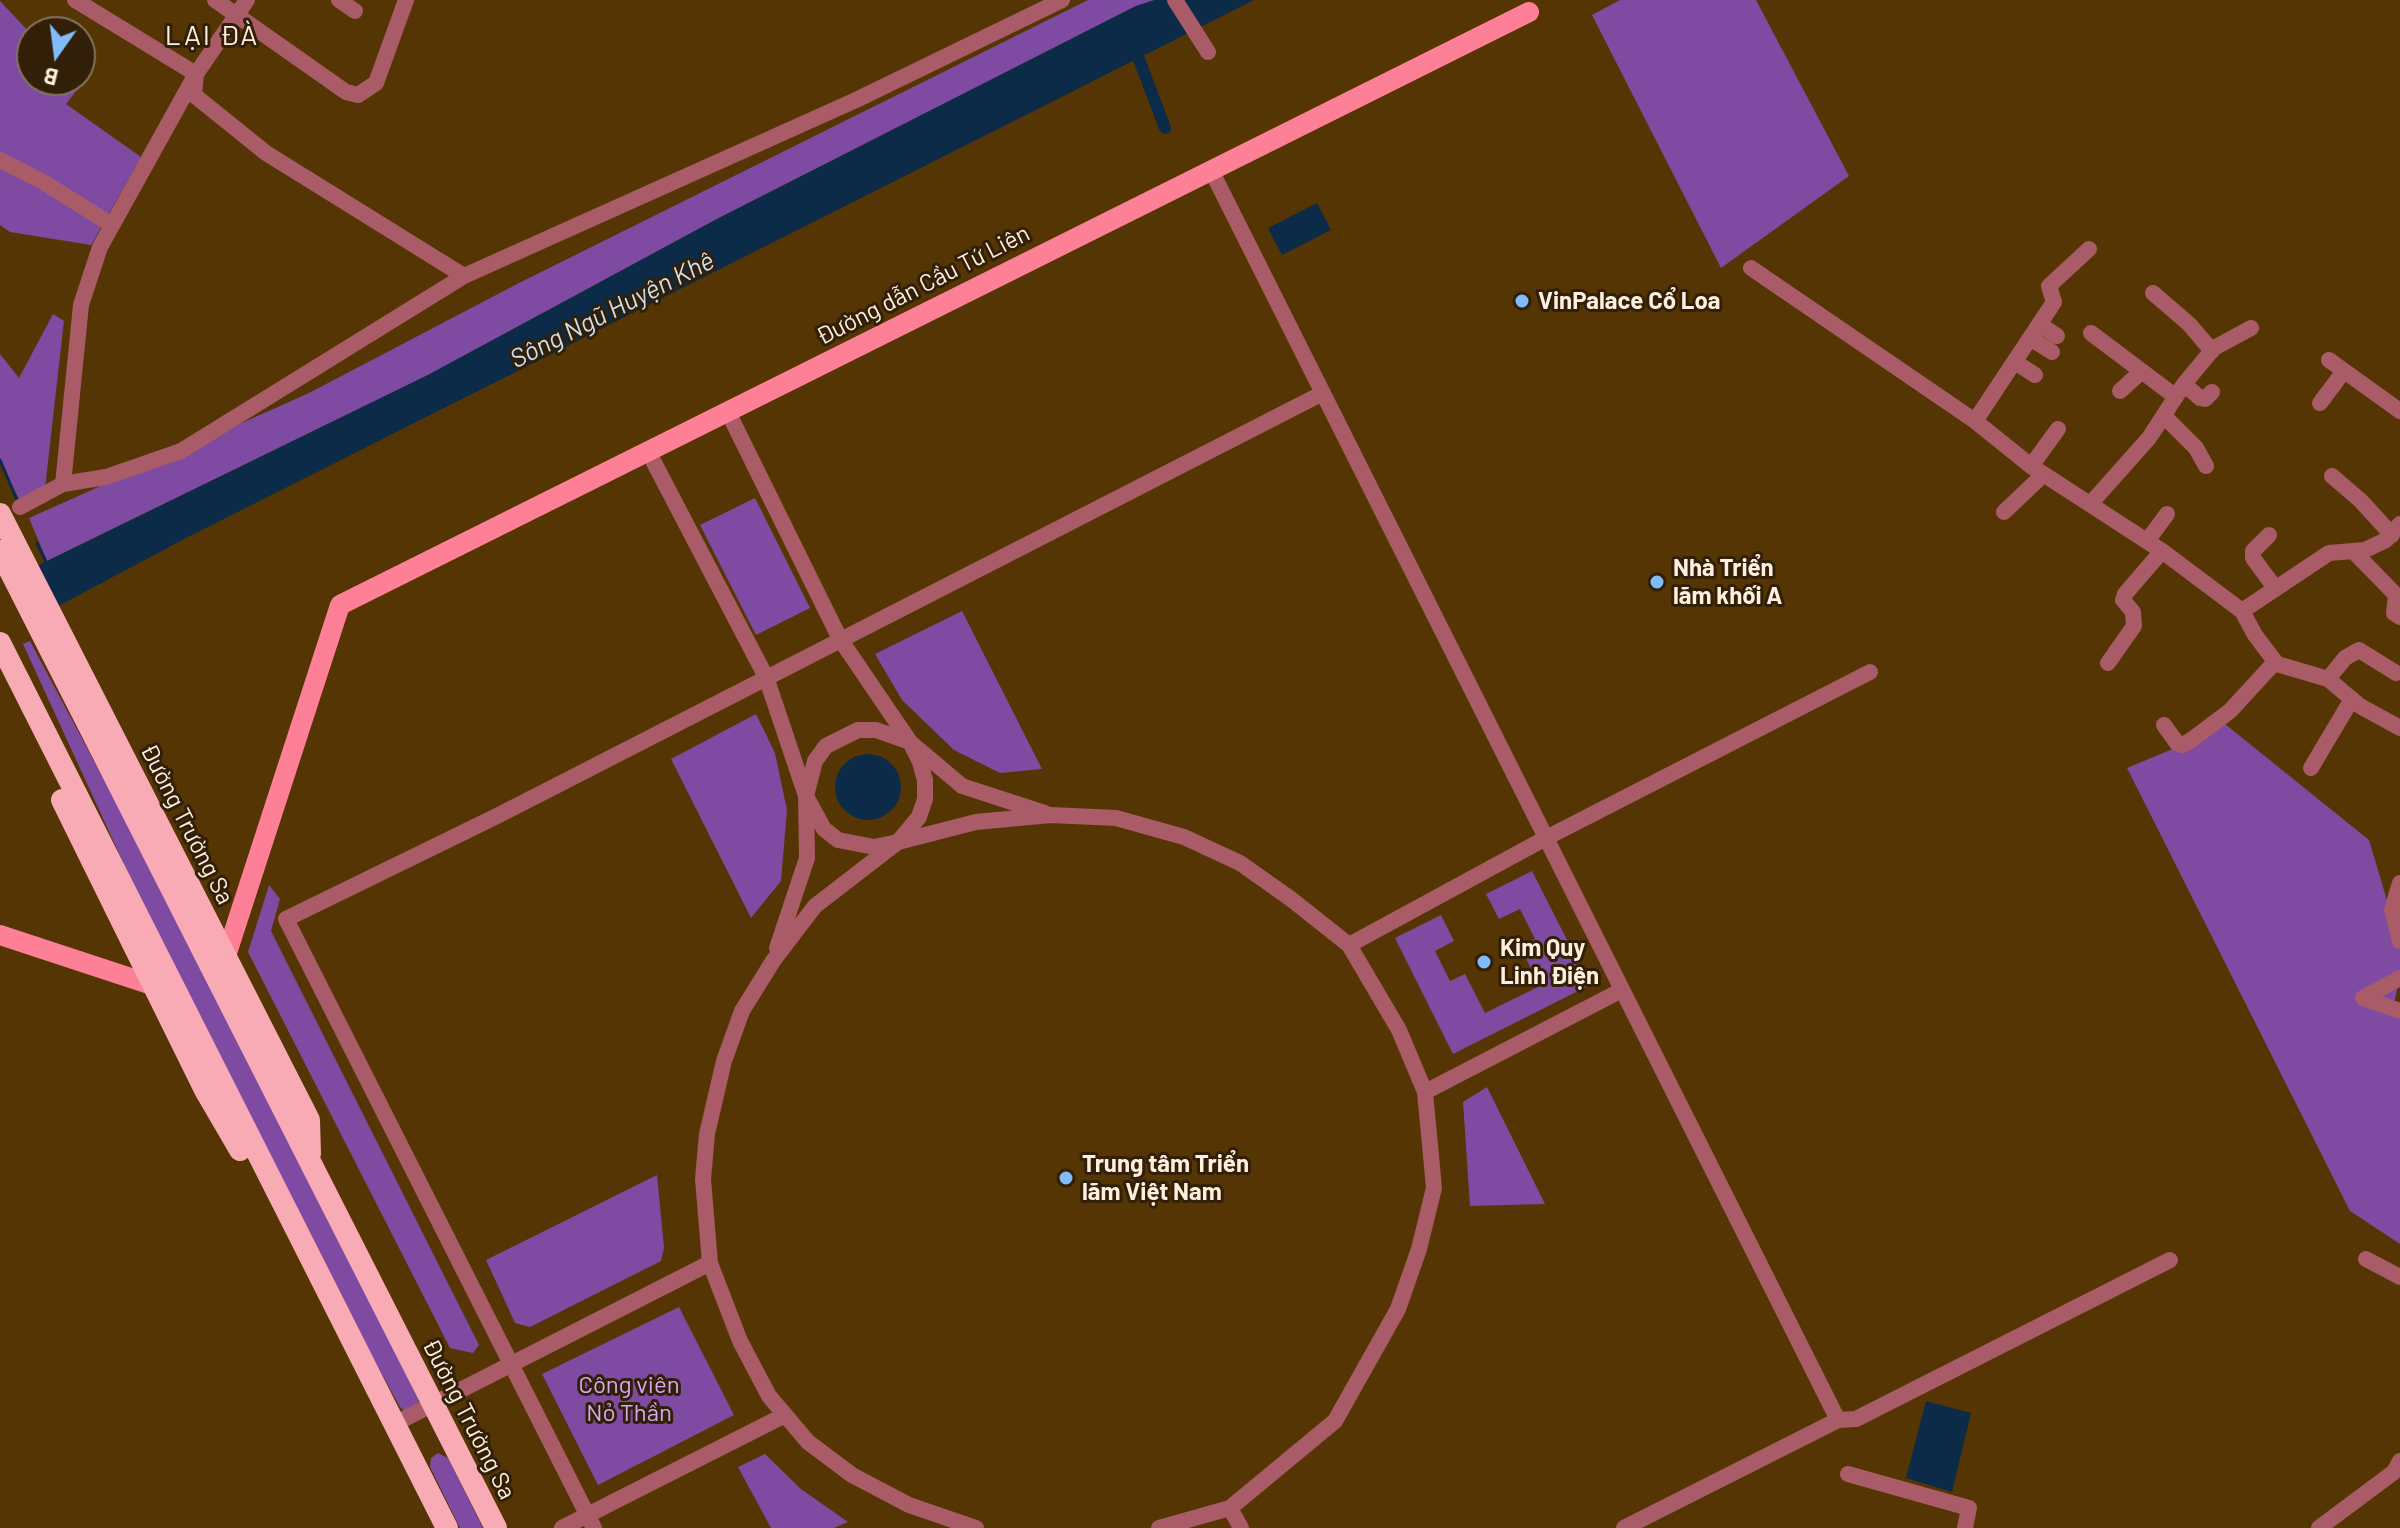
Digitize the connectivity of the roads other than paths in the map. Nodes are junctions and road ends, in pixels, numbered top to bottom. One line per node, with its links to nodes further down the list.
1 (75, 0): 11 (street)
2 (215, 0): 7 (street)
3 (339, 0): 8 (street)
4 (406, 0): 7 (street)
5 (1062, 0): 17 (street)
6 (1175, 0): 10 (street)
7 (243, 8): 11 (street)
8 (355, 11)
9 (1529, 12): 13 (main road, Đường dẫn Cầu Tứ Liên)
10 (1208, 52)
11 (196, 74): 14 (street); 17 (street)
12 (0, 160): 14 (street)
13 (1211, 170): 32 (street); 35 (main road, Đường dẫn Cầu Tứ Liên)
14 (112, 225): 43 (street)
15 (2089, 249): 20 (street)
16 (1751, 268): 37 (street)
17 (464, 276): 43 (street)
18 (2153, 293): 23 (street)
19 (2251, 328): 23 (street)
20 (2035, 331): 22 (street); 25 (street)
21 (2091, 333): 27 (street)
22 (2054, 344)
23 (2212, 351): 30 (street)
24 (2329, 360): 26 (street)
25 (2015, 362): 28 (street); 37 (street)
26 (2344, 371): 33 (street); 34 (street)
27 (2141, 372): 29 (street); 30 (street)
28 (2035, 375)
29 (2120, 391)
30 (2180, 391): 31 (street); 36 (street)
31 (2212, 392)
32 (1323, 393): 59 (street); 75 (street)
33 (2320, 403)
34 (2400, 411)
35 (728, 412): 39 (main road, Đường dẫn Cầu Tứ Liên); 59 (street)
36 (2164, 416): 40 (street); 44 (street)
37 (1975, 421): 41 (street)
38 (2058, 429): 41 (street)
39 (649, 453): 66 (street); 81 (main road, Đường dẫn Cầu Tứ Liên)
40 (2206, 466)
41 (2037, 470): 44 (street); 46 (street)
42 (2332, 476): 48 (street)
43 (63, 484): 45 (street)
44 (2092, 502): 50 (street)
45 (10, 510): 54 (highway, Đường Trường Sa)
46 (2004, 512)
47 (2167, 514): 50 (street)
48 (2396, 529): 53 (street)
49 (2269, 535): 55 (street)
50 (2147, 541): 52 (street)
51 (0, 551): 54 (highway, Đường Trường Sa)
52 (2162, 551): 56 (street); 62 (street)
53 (2353, 551): 55 (street); 57 (street)
54 (19, 569): 58 (highway, Đường Trường Sa)
55 (2275, 588): 56 (street)
56 (2242, 611): 61 (street)
57 (2400, 617)
58 (48, 625): 81 (highway, Đường Trường Sa); 88 (highway, Đường Trường Sa)
59 (840, 639): 66 (street); 71 (street)
60 (1, 646): 89 (highway)
61 (2275, 662): 67 (street); 69 (street)
62 (2108, 663)
63 (0, 672): 84 (highway)
64 (1870, 672): 75 (street)
65 (2396, 673): 67 (street)
66 (766, 677): 73 (street); 94 (street)
67 (2328, 679): 68 (street)
68 (2352, 699): 70 (street); 72 (street)
69 (2164, 725)
70 (2399, 726)
71 (910, 742): 73 (street); 74 (street); 76 (street)
72 (2311, 768)
73 (806, 796): 76 (street); 82 (street)
74 (1051, 815): 76 (street); 80 (street)
75 (1546, 838): 80 (street); 85 (street)
76 (898, 842): 82 (street)
77 (2400, 883): 79 (street)
78 (0, 935): 84 (main road)
79 (2400, 941)
80 (1349, 945): 87 (street)
81 (226, 956): 88 (highway, Đường Trường Sa)
82 (773, 961): 92 (street)
83 (2398, 980): 86 (street); 86 (street)
84 (152, 985): 89 (highway)
85 (1622, 990): 87 (street); 97 (street)
86 (2397, 1009)
87 (1425, 1092): 101 (street)
88 (310, 1162): 95 (highway, Đường Trường Sa)
89 (265, 1172): 98 (highway)
90 (2366, 1259): 93 (street)
91 (2170, 1260): 97 (street)
92 (710, 1263): 94 (street); 96 (street)
93 (2400, 1277)
94 (511, 1362): 95 (street); 102 (street)
95 (433, 1404): 98 (street); 104 (highway, Đường Trường Sa)
96 (785, 1415): 102 (street); 106 (street)
97 (1838, 1420): 109 (street)
98 (394, 1424): 103 (highway)
99 (2400, 1461): 111 (street)
100 (1848, 1474): 110 (street)
101 (1230, 1508): 107 (street); 108 (street)
102 (591, 1522): 105 (street)
103 (447, 1528)
104 (496, 1528)
105 (562, 1528)
106 (976, 1528)
107 (1159, 1528)
108 (1241, 1528)
109 (1624, 1528)
110 (1965, 1528)
111 (2319, 1528)

